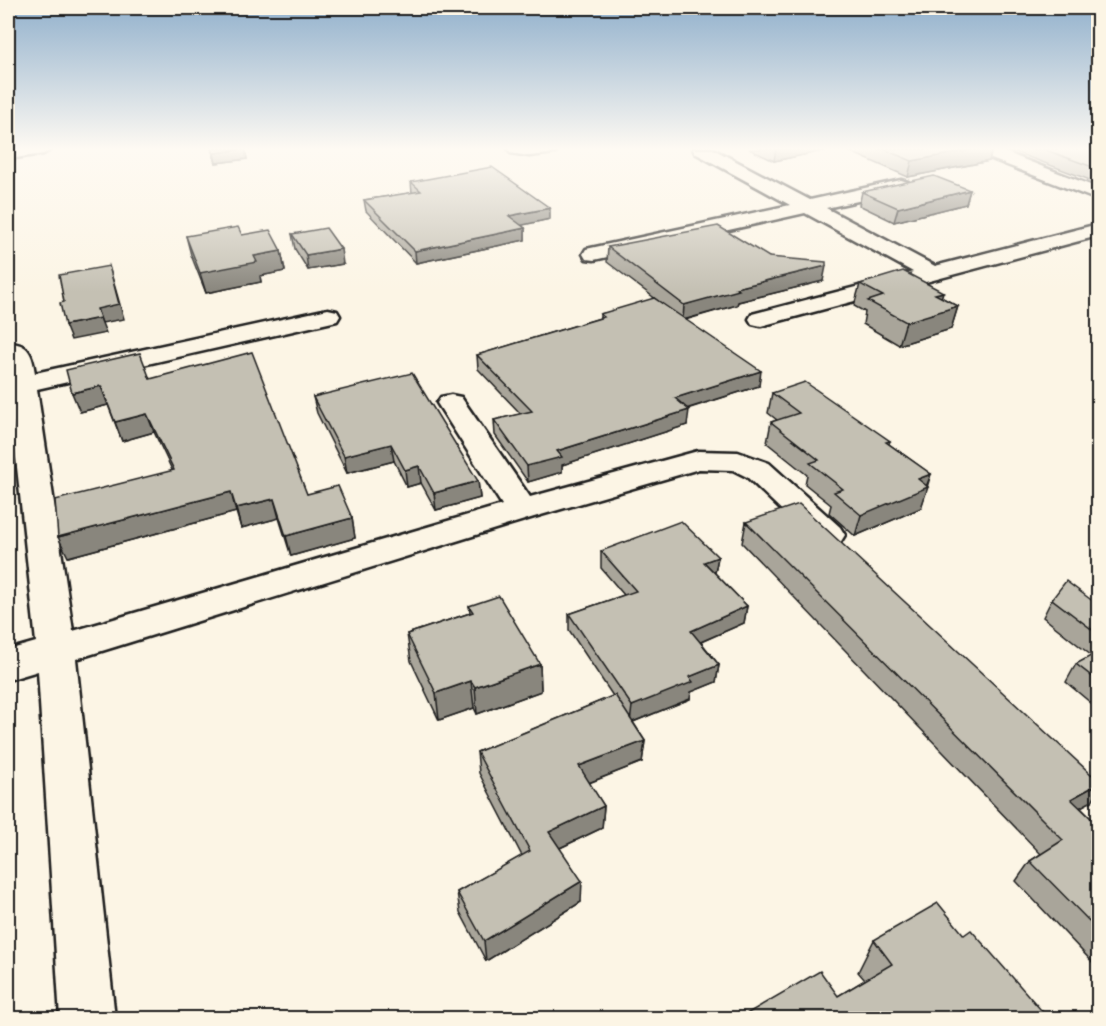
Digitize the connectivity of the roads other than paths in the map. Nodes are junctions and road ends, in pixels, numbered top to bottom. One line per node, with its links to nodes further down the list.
1 (791, 197): 3 (street)
2 (854, 197): 3 (street)
3 (810, 207): 5 (street); 6 (street)
4 (1098, 230): 6 (street)
5 (594, 254)
6 (931, 273): 8 (street)
7 (328, 316): 10 (street)
8 (761, 319)
9 (8, 351): 10 (street)
10 (18, 399): 14 (street)
11 (451, 403): 12 (street)
12 (522, 510): 13 (street); 14 (street)
13 (852, 558)
14 (56, 650): 15 (street); 16 (street)
15 (8, 665)
16 (87, 1018)

